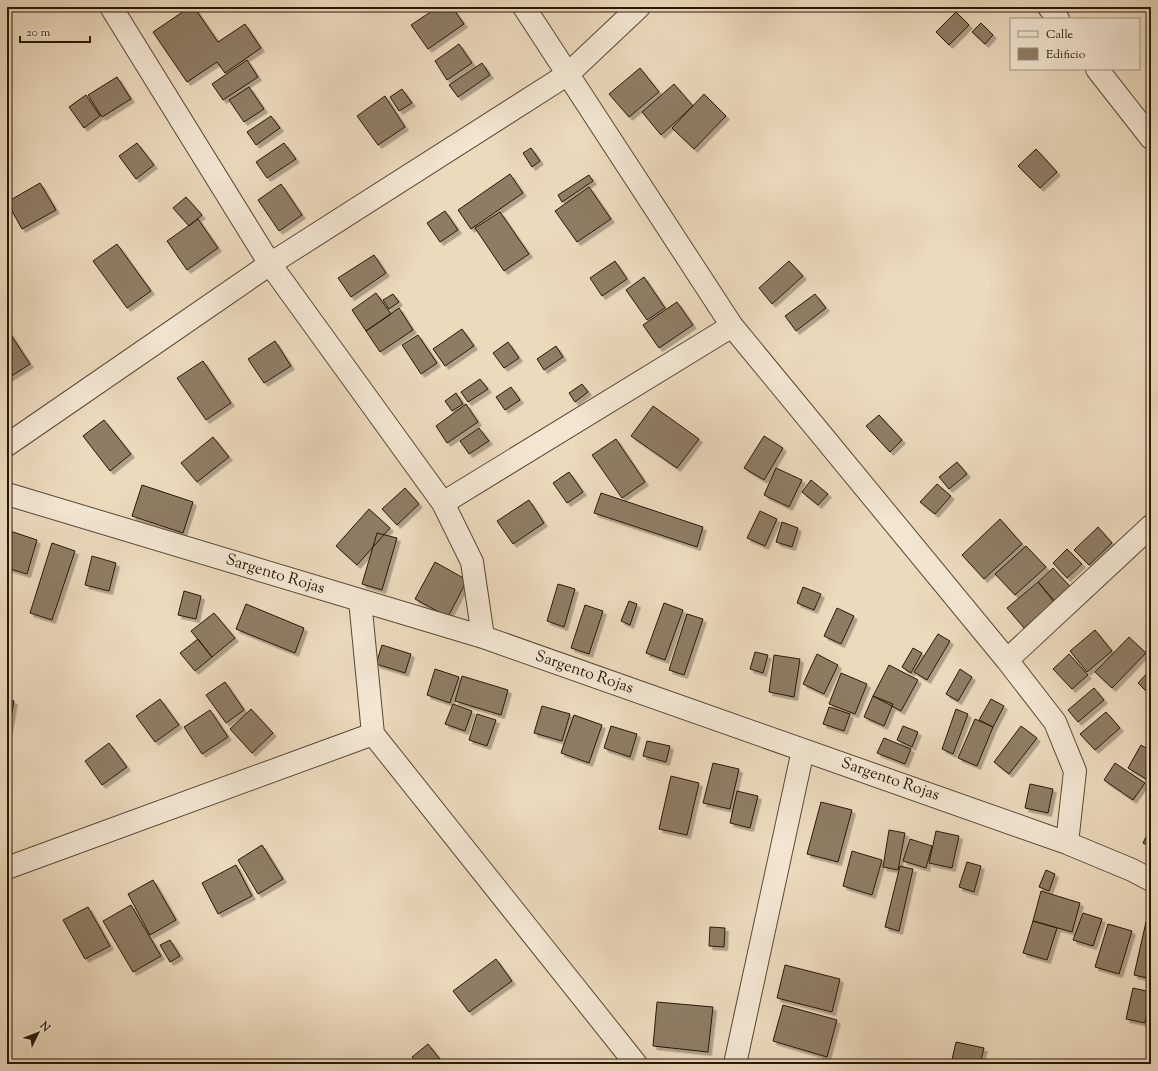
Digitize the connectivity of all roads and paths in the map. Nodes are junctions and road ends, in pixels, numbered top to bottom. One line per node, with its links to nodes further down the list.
1 (110, 7): 9 (street)
2 (524, 7): 7 (street)
3 (639, 7): 7 (street)
4 (1049, 7): 5 (street)
5 (1057, 18)
6 (1098, 70): 8 (street)
7 (568, 74): 9 (street); 10 (street)
8 (1151, 138)
9 (270, 264): 11 (street); 13 (street)
10 (732, 326): 13 (street); 17 (street)
11 (7, 445)
12 (7, 494): 15 (street, Sargento Rojas)
13 (443, 503): 16 (street)
14 (1151, 526): 17 (street)
15 (360, 600): 16 (street, Sargento Rojas); 18 (street)
16 (483, 637): 19 (street, Sargento Rojas)
17 (1007, 660): 20 (street)
18 (373, 734): 21 (street); 23 (street)
19 (802, 750): 20 (street, Sargento Rojas); 24 (street)
20 (1067, 843): 22 (street, Sargento Rojas)
21 (7, 868)
22 (1151, 880)
23 (630, 1062)
24 (735, 1064)

